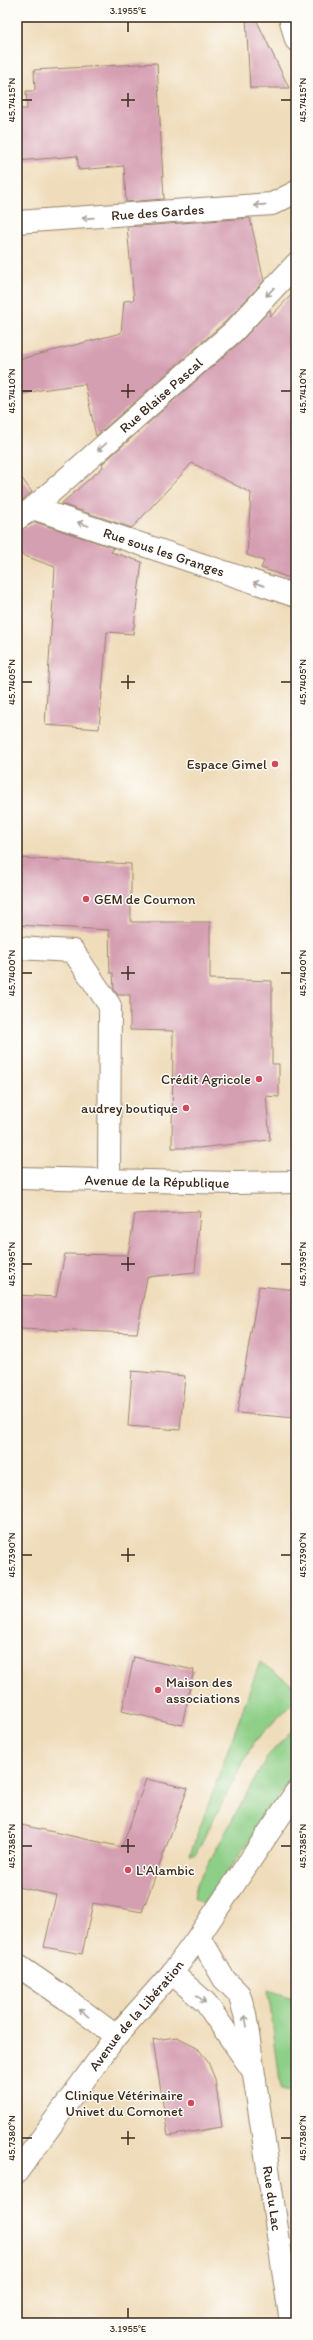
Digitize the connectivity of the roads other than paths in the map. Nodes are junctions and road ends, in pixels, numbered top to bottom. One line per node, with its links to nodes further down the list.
1 (290, 17): 2 (street)
2 (296, 40)
3 (296, 192): 4 (street, Rue des Gardes, one-way to 4)
4 (17, 222)
5 (296, 264): 6 (street, Rue Blaise Pascal, one-way to 6)
6 (25, 513): 7 (street, Rue sous les Granges, one-way to 6)
7 (296, 596)
8 (17, 948): 10 (street)
9 (17, 1178): 10 (street, Avenue de la République)
10 (109, 1179): 11 (street, Avenue de la République)
11 (296, 1182)
12 (296, 1792): 13 (street, Avenue de la Libération)
13 (200, 1936): 15 (street, Avenue de la Libération); 17 (street, Rue du Lac, one-way to 13)
14 (17, 1965): 16 (street, one-way to 14)
15 (172, 1973): 16 (street, Avenue de la Libération); 17 (street, Rue du Lac, one-way to 17)
16 (116, 2036): 18 (street, Avenue de la Libération)
17 (255, 2074): 19 (street, Rue du Lac)
18 (17, 2172)
19 (290, 2323)

